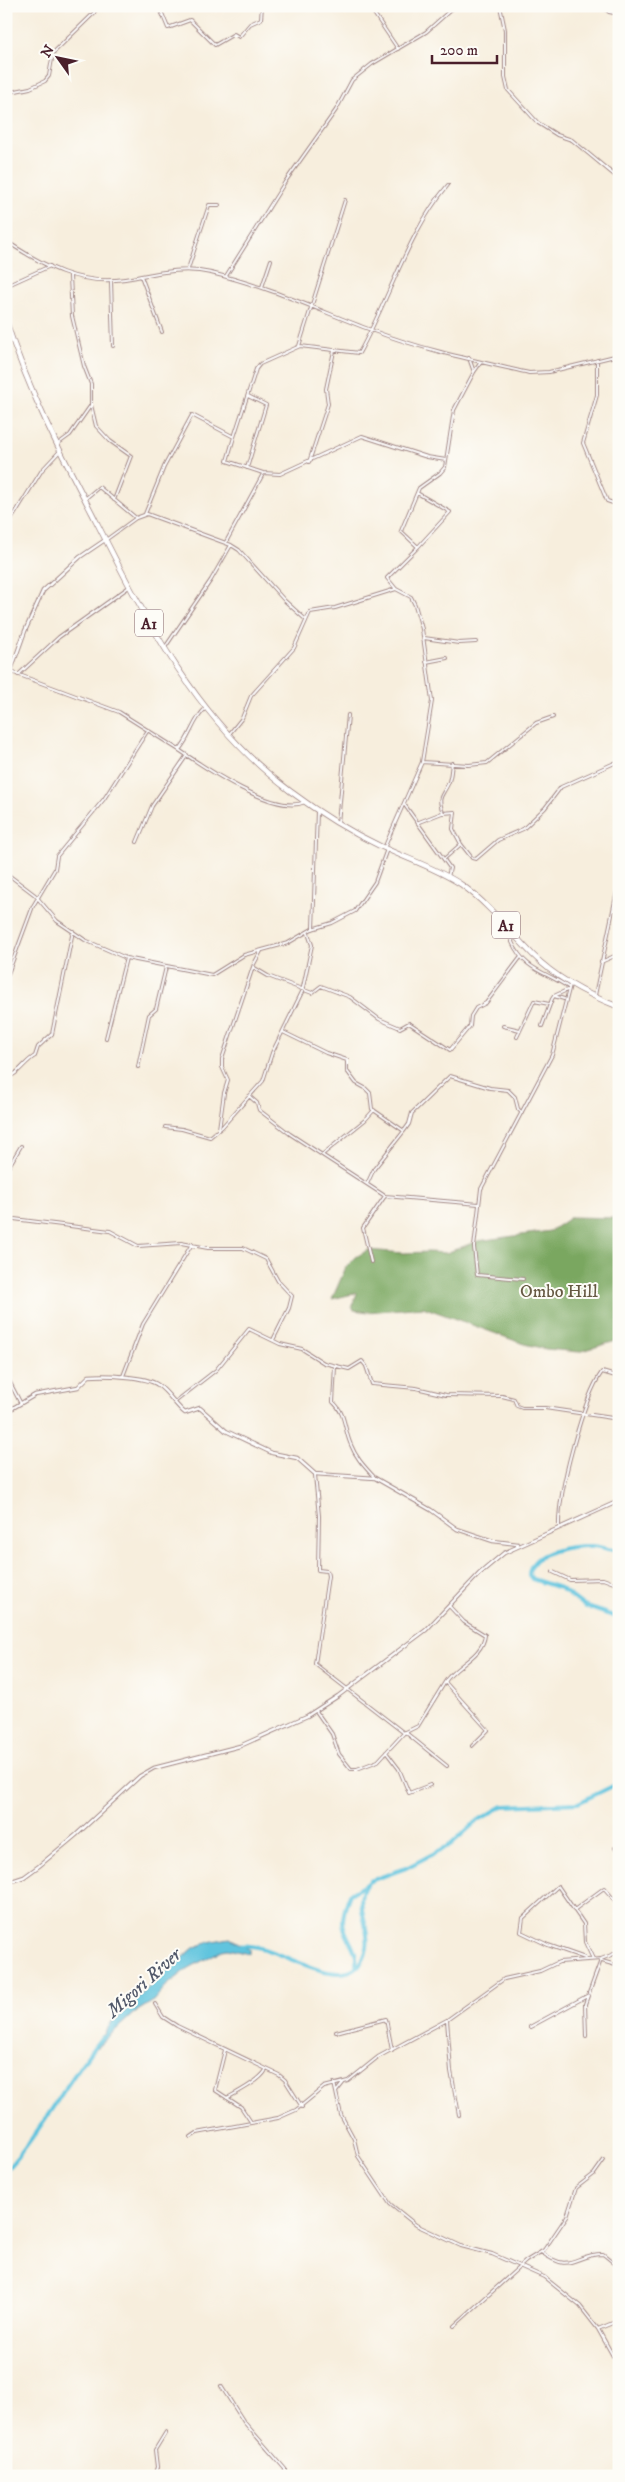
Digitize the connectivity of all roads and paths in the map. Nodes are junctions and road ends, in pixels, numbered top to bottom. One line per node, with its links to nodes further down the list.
1 (97, 6): 10 (street)
2 (159, 6): 3 (street)
3 (262, 6)
4 (369, 6): 9 (street)
5 (455, 6): 9 (street)
6 (500, 6): 11 (street)
7 (603, 6): 8 (street)
8 (619, 14)
9 (398, 50): 21 (street)
10 (6, 93)
11 (619, 179)
12 (448, 185): 27 (street)
13 (345, 200): 25 (street)
14 (218, 205): 18 (street)
15 (6, 241): 17 (street)
16 (271, 260): 24 (street)
17 (50, 266): 19 (street); 23 (street)
18 (188, 269): 20 (street); 21 (street)
19 (70, 276): 22 (street); 38 (street)
20 (141, 276): 22 (street); 28 (street)
21 (226, 276): 24 (street)
22 (111, 281): 29 (street)
23 (6, 286)
24 (262, 287): 25 (street)
25 (313, 306): 27 (street); 30 (street)
26 (6, 321): 40 (highway, A1)
27 (371, 330): 31 (street); 33 (street)
28 (162, 332)
29 (113, 346)
30 (299, 346): 31 (street); 37 (street)
31 (334, 350): 43 (street)
32 (619, 355): 34 (street)
33 (469, 358): 35 (street); 36 (street)
34 (597, 360): 35 (street); 49 (street)
35 (482, 361): 36 (street)
36 (474, 372): 42 (street)
37 (248, 396): 39 (street); 44 (street)
38 (91, 405): 40 (street); 48 (street)
39 (234, 437): 44 (street); 50 (street)
40 (56, 444): 41 (highway, A1)
41 (60, 451): 47 (highway, A1); 52 (street)
42 (446, 460): 43 (street); 46 (street)
43 (309, 462): 45 (street)
44 (247, 468): 45 (street)
45 (263, 473): 54 (street)
46 (417, 493): 56 (street); 56 (street)
47 (84, 500): 48 (street); 53 (highway, A1)
48 (114, 500): 51 (street)
49 (619, 505)
50 (145, 514): 51 (street); 54 (street)
51 (136, 518): 53 (street)
52 (6, 528)
53 (105, 540): 57 (highway, A1); 66 (street)
54 (226, 542): 55 (street)
55 (231, 545): 59 (street); 62 (street)
56 (418, 547): 58 (street)
57 (129, 587): 62 (highway, A1); 67 (street)
58 (396, 589): 59 (street); 60 (street)
59 (306, 619): 73 (street)
60 (423, 636): 61 (street); 64 (street)
61 (476, 642)
62 (164, 648): 69 (highway, A1)
63 (447, 658): 64 (street)
64 (426, 662): 76 (street)
65 (6, 670): 66 (street)
66 (10, 672): 67 (street); 68 (street)
67 (18, 675): 72 (street)
68 (6, 684)
69 (206, 709): 73 (highway, A1); 74 (street)
70 (348, 715): 84 (street)
71 (553, 717): 77 (street)
72 (148, 730): 74 (street); 92 (street)
73 (228, 735): 79 (highway, A1)
74 (180, 750): 75 (street)
75 (187, 755): 79 (street); 85 (street)
76 (422, 762): 77 (street); 80 (street)
77 (453, 762): 82 (street)
78 (619, 762): 86 (street)
79 (305, 802): 81 (highway, A1)
80 (404, 804): 83 (street); 87 (street)
81 (318, 810): 84 (highway, A1); 93 (street)
82 (443, 813): 83 (street); 86 (street)
83 (419, 822): 88 (street)
84 (338, 823): 87 (highway, A1)
85 (137, 842)
86 (461, 844): 88 (street)
87 (386, 849): 90 (highway, A1); 93 (street)
88 (444, 859): 90 (street)
89 (6, 873): 92 (street)
90 (448, 877): 96 (highway, A1)
91 (619, 882): 101 (street)
92 (38, 898): 94 (street); 104 (street)
93 (313, 929): 95 (street)
94 (73, 931): 99 (street); 119 (street)
95 (308, 932): 97 (street); 106 (street)
96 (513, 933): 100 (street); 105 (highway, A1)
97 (261, 951): 102 (street); 103 (street)
98 (619, 954): 101 (street)
99 (126, 958): 102 (street); 116 (street)
100 (520, 958): 105 (street); 106 (street)
101 (601, 962): 108 (street)
102 (166, 967): 118 (street)
103 (253, 967): 106 (street); 124 (street)
104 (6, 979)
105 (569, 987): 107 (street); 108 (highway, A1); 109 (street)
106 (304, 988): 115 (street)
107 (554, 996): 109 (street); 110 (street)
108 (594, 997): 111 (highway, A1)
109 (565, 999): 122 (street)
110 (549, 1004): 113 (street); 114 (street)
111 (619, 1008)
112 (503, 1026): 114 (street)
113 (542, 1026)
114 (520, 1030): 117 (street)
115 (283, 1032): 120 (street); 121 (street)
116 (106, 1038)
117 (517, 1038)
118 (138, 1068)
119 (6, 1077)
120 (249, 1096): 124 (street); 127 (street)
121 (374, 1110): 125 (street); 127 (street)
122 (522, 1113): 125 (street); 131 (street)
123 (164, 1127): 124 (street)
124 (219, 1129)
125 (404, 1131): 129 (street)
126 (21, 1146): 128 (street)
127 (322, 1154): 129 (street)
128 (6, 1171)
129 (367, 1184): 130 (street)
130 (385, 1196): 131 (street); 134 (street)
131 (479, 1204): 135 (street)
132 (6, 1218): 133 (street)
133 (192, 1244): 136 (street); 139 (street)
134 (370, 1262)
135 (524, 1279)
136 (273, 1340): 137 (street); 142 (street)
137 (336, 1366): 144 (street); 147 (street)
138 (6, 1375): 141 (street)
139 (122, 1377): 141 (street); 142 (street)
140 (619, 1377): 144 (street)
141 (20, 1402): 143 (street)
142 (175, 1403): 146 (street)
143 (6, 1412)
144 (583, 1413): 145 (street); 149 (street)
145 (619, 1419)
146 (314, 1474): 147 (street); 155 (street)
147 (375, 1478): 150 (street)
148 (619, 1501): 149 (street)
149 (560, 1526): 150 (street)
150 (520, 1544): 153 (street)
151 (553, 1572): 152 (street)
152 (619, 1585)
153 (449, 1606): 154 (street); 155 (street)
154 (445, 1682): 157 (street); 158 (street)
155 (348, 1690): 156 (street); 157 (street)
156 (316, 1711): 159 (street); 164 (street)
157 (405, 1733): 159 (street); 160 (street)
158 (472, 1746)
159 (386, 1752): 161 (street)
160 (447, 1766)
161 (430, 1785)
162 (619, 1847): 163 (street)
163 (615, 1848)
164 (6, 1883)
165 (619, 1905): 166 (street)
166 (574, 1911): 168 (street); 169 (street)
167 (619, 1952): 170 (street)
168 (586, 1959): 169 (street); 175 (street)
169 (593, 1959): 170 (street)
170 (597, 1959): 171 (street)
171 (601, 1960): 172 (street); 173 (street)
172 (619, 1966)
173 (587, 1996): 176 (street); 178 (street)
174 (155, 2004): 179 (street)
175 (447, 2020): 180 (street); 187 (street)
176 (530, 2027)
177 (336, 2032): 180 (street)
178 (586, 2036)
179 (226, 2050): 181 (street); 185 (street)
180 (392, 2050): 182 (street)
181 (266, 2070): 185 (street); 186 (street)
182 (344, 2082): 183 (street); 184 (street)
183 (334, 2083): 184 (street); 186 (street)
184 (336, 2092): 192 (street)
185 (226, 2098): 188 (street)
186 (302, 2107): 188 (street)
187 (459, 2115)
188 (251, 2122): 189 (street)
189 (191, 2137)
190 (604, 2160): 191 (street)
191 (540, 2252): 192 (street); 193 (street)
192 (521, 2267): 195 (street); 196 (street)
193 (619, 2267)
194 (619, 2318): 196 (street)
195 (454, 2326)
196 (598, 2329): 197 (street)
197 (619, 2361)
198 (221, 2386): 201 (street)
199 (166, 2432): 200 (street)
200 (154, 2476)
201 (285, 2476)

